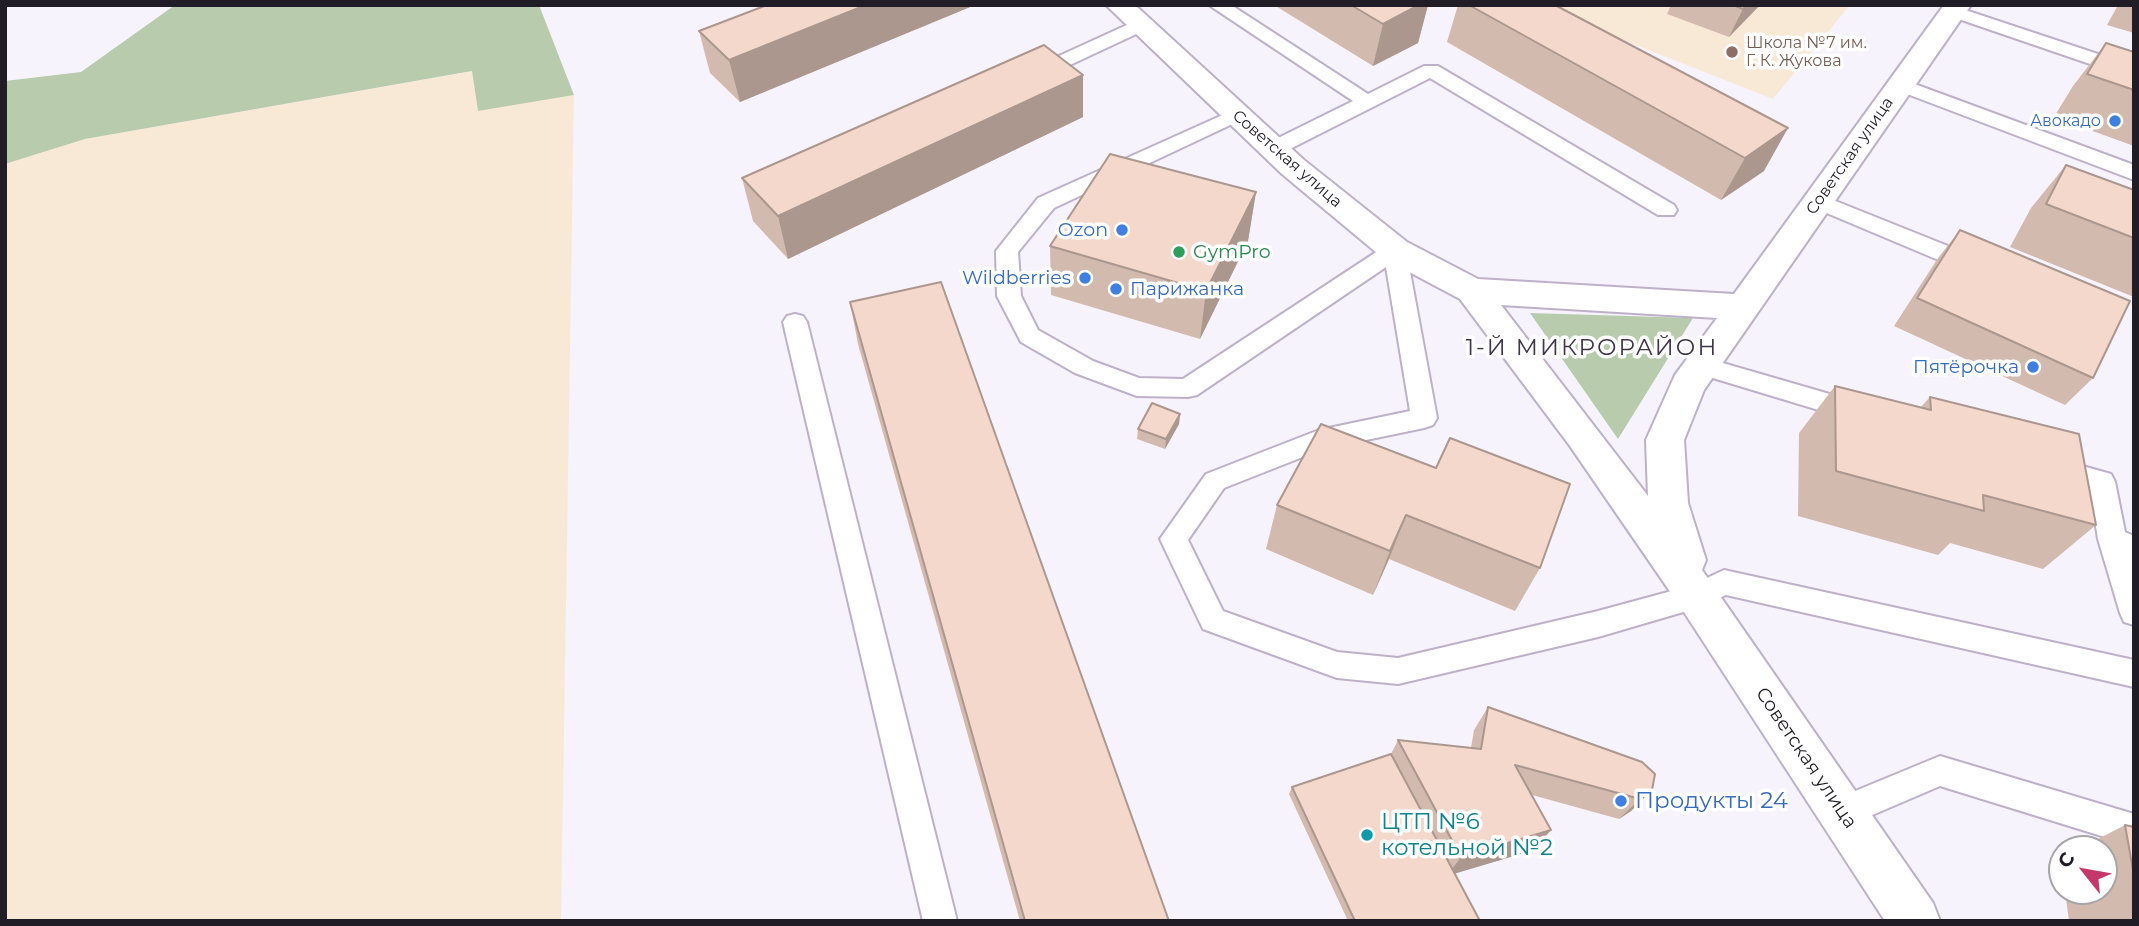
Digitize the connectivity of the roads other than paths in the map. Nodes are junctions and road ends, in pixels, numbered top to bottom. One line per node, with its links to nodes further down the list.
1 (1218, 5): 7 (lane)
2 (1955, 8): 4 (lane); 6 (street, Советская улица)
3 (1129, 15): 5 (lane); 8 (street, Советская улица)
4 (2134, 73)
5 (1013, 84)
6 (1900, 85): 10 (lane); 11 (street, Советская улица)
7 (1368, 102): 9 (lane); 12 (lane)
8 (1236, 115): 9 (street, Советская улица); 13 (lane)
9 (1273, 149): 13 (street, Советская улица)
10 (2134, 173)
11 (1818, 201): 14 (lane); 16 (street, Советская улица)
12 (1666, 210)
13 (1395, 250): 15 (street, Советская улица); 22 (lane)
14 (1997, 275)
15 (1472, 291): 16 (street, Советская улица); 22 (street, Советская улица)
16 (1743, 307): 18 (street, Советская улица)
17 (795, 322): 27 (lane)
18 (1702, 366): 19 (lane); 22 (street, Советская улица)
19 (1874, 416)
20 (2035, 463): 21 (lane)
21 (2123, 544): 23 (lane)
22 (1697, 596): 24 (lane); 25 (street, Советская улица)
23 (2134, 613)
24 (2134, 674)
25 (1842, 812): 26 (lane); 28 (street, Советская улица)
26 (2134, 830)
27 (940, 921)
28 (1915, 921)

